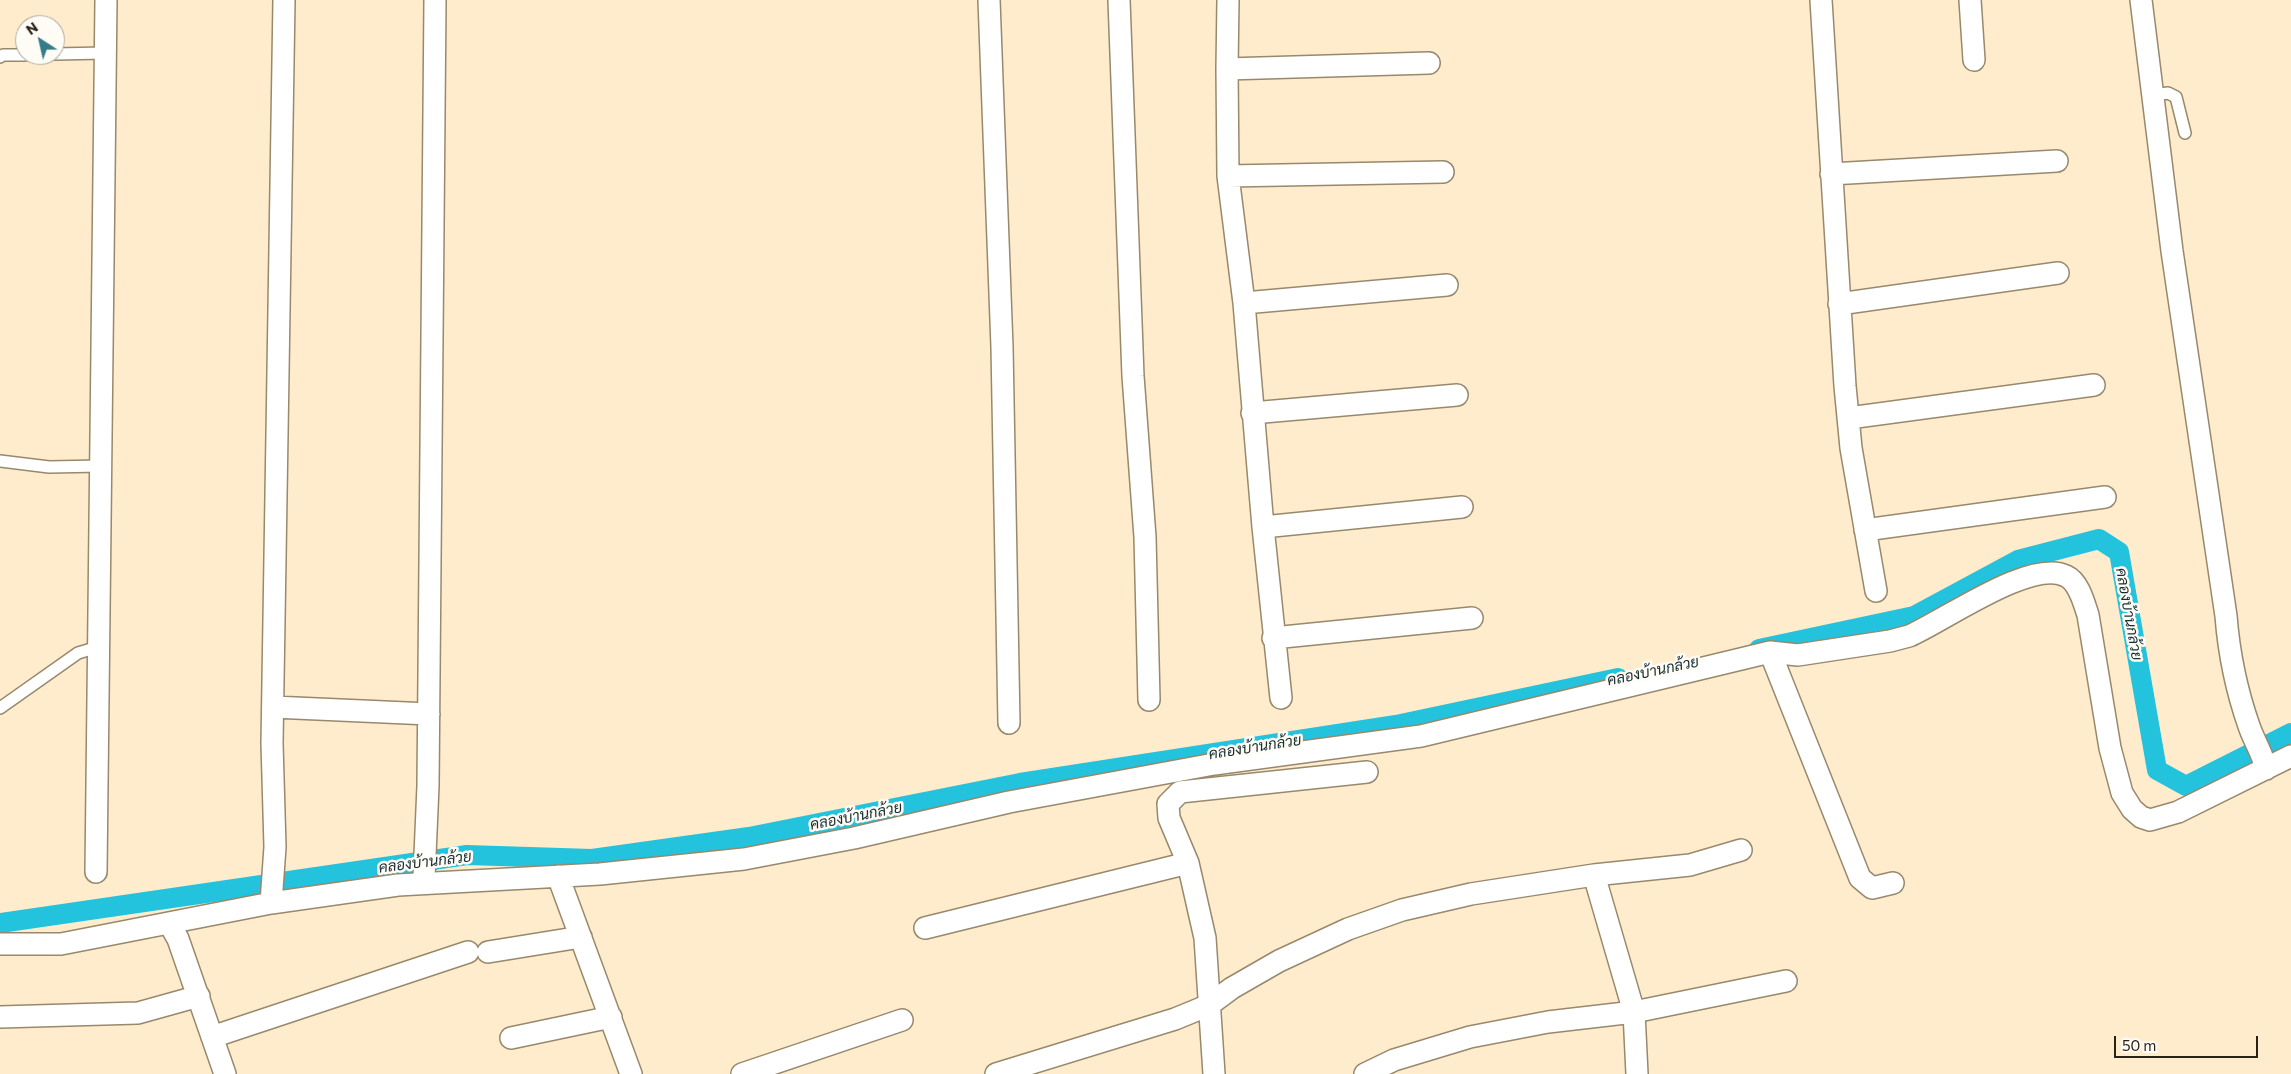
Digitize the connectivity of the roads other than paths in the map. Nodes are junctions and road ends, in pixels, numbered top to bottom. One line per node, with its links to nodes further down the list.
1 (106, 0): 10 (street)
2 (284, 0): 45 (street)
3 (435, 0): 46 (street)
4 (989, 0): 47 (street)
5 (1119, 0): 43 (street)
6 (1228, 0): 16 (street)
7 (1821, 0): 21 (street)
8 (1970, 0): 14 (street)
9 (2141, 0): 17 (street)
10 (105, 53): 11 (lane); 32 (street)
11 (65, 54)
12 (15, 55): 13 (lane)
13 (0, 57)
14 (1974, 60)
15 (1429, 63): 16 (street)
16 (1226, 68): 22 (street)
17 (2154, 94): 18 (lane); 49 (street)
18 (2185, 133)
19 (2057, 161): 21 (street)
20 (1443, 172): 22 (street)
21 (1831, 174): 26 (street)
22 (1228, 176): 25 (street)
23 (2058, 273): 26 (street)
24 (1448, 285): 25 (street)
25 (1244, 303): 29 (street)
26 (1839, 304): 30 (street)
27 (2094, 385): 30 (street)
28 (1457, 395): 29 (street)
29 (1252, 413): 35 (street)
30 (1849, 418): 36 (street)
31 (0, 461): 32 (lane)
32 (100, 466): 40 (street)
33 (2105, 498): 36 (street)
34 (1462, 507): 35 (street)
35 (1262, 527): 39 (street)
36 (1866, 530): 37 (street)
37 (1876, 591)
38 (1472, 618): 39 (street)
39 (1273, 638): 42 (street)
40 (98, 647): 44 (lane); 53 (street)
41 (1770, 652): 49 (street); 55 (street); 57 (street)
42 (1281, 698)
43 (1149, 700)
44 (0, 708)
45 (273, 708): 46 (street); 58 (street)
46 (429, 714): 56 (street)
47 (1009, 723)
48 (2291, 756): 49 (street)
49 (2266, 766)
50 (1367, 772): 52 (street)
51 (1741, 850): 54 (street)
52 (1188, 863): 60 (street); 65 (street)
53 (96, 872)
54 (1594, 875): 65 (street); 66 (street)
55 (558, 876): 56 (street); 61 (street)
56 (421, 881): 58 (street)
57 (1893, 883)
58 (272, 897): 59 (street)
59 (169, 923): 62 (street); 64 (street)
60 (924, 928)
61 (581, 937): 68 (street); 70 (street)
62 (0, 944)
63 (1786, 981): 66 (street)
64 (199, 996): 67 (street); 70 (street)
65 (1209, 1005): 75 (street); 76 (street)
66 (1634, 1012): 77 (street); 78 (street)
67 (0, 1017)
68 (611, 1017): 71 (street); 73 (street)
69 (902, 1020): 74 (street)
70 (212, 1037): 72 (street)
71 (511, 1038)
72 (225, 1074)
73 (631, 1074)
74 (742, 1074)
75 (996, 1074)
76 (1214, 1074)
77 (1365, 1074)
78 (1637, 1074)

